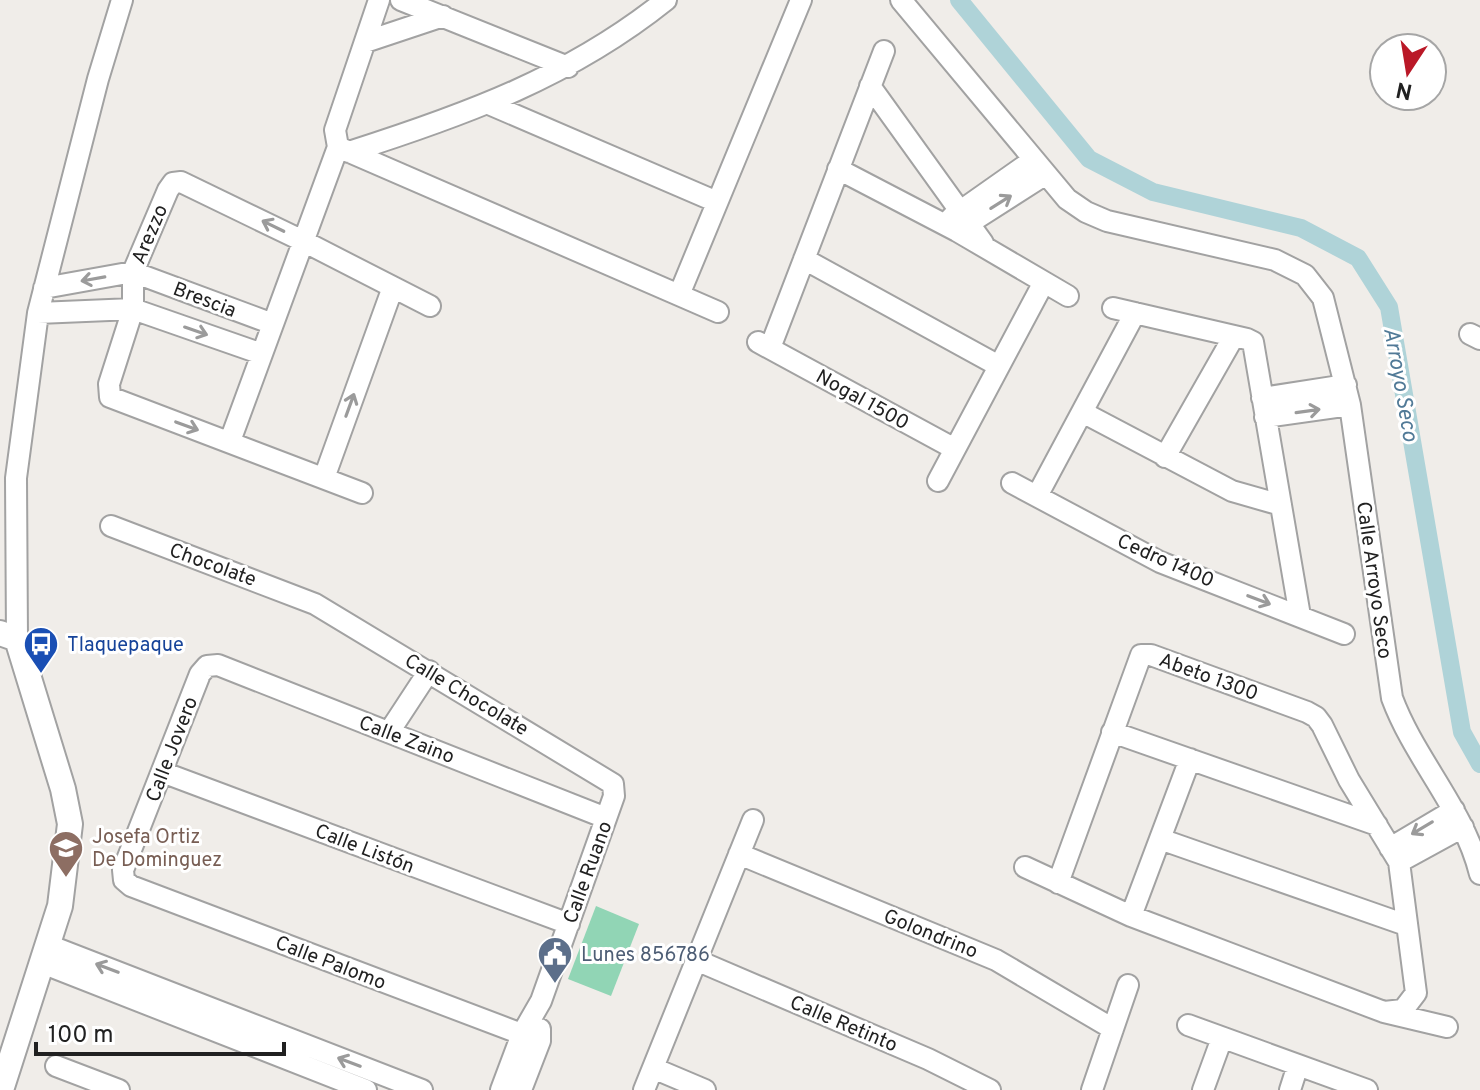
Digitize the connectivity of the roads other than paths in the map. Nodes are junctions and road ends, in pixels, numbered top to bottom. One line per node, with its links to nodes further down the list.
1 (122, 0): 23 (street)
2 (379, 0): 8 (street)
3 (401, 0): 7 (street)
4 (666, 0): 10 (street)
5 (801, 0): 16 (street)
6 (901, 0): 14 (street)
7 (443, 16): 8 (street); 10 (street)
8 (365, 42): 13 (street)
9 (884, 51): 11 (street, Nogal 1500)
10 (568, 67): 12 (street)
11 (870, 86): 15 (street, Nogal 1500); 17 (street)
12 (489, 104): 13 (street); 16 (street)
13 (344, 150): 18 (street); 24 (street)
14 (1039, 167): 17 (street); 36 (street, Calle Arroyo Seco)
15 (838, 169): 17 (street); 19 (street, Nogal 1500)
16 (717, 202): 24 (street)
17 (957, 222): 21 (street)
18 (303, 241): 20 (street, Arezzo, one-way to 20); 22 (street, Arezzo); 32 (street)
19 (804, 259): 35 (street); 40 (street, Nogal 1500)
20 (133, 272): 23 (street, one-way to 23); 28 (street, Arezzo); 32 (street, Brescia)
21 (1044, 282): 25 (street); 35 (street)
22 (393, 287): 26 (street, Arezzo); 42 (street, one-way to 22)
23 (44, 288): 30 (street)
24 (679, 295): 29 (street)
25 (1068, 296)
26 (430, 306)
27 (1113, 308): 31 (street)
28 (133, 309): 30 (street, Brescia); 34 (street, Brescia, one-way to 34); 39 (street, Arezzo, one-way to 39)
29 (718, 312)
30 (38, 313): 52 (street)
31 (1135, 313): 33 (street); 38 (street)
32 (273, 324): 34 (street)
33 (1234, 336): 37 (street); 41 (street)
34 (262, 354): 39 (street)
35 (999, 366): 40 (street)
36 (1348, 395): 37 (street); 61 (street, Calle Arroyo Seco)
37 (1263, 408): 47 (street)
38 (1082, 412): 41 (street); 46 (street)
39 (230, 441): 42 (street, Arezzo)
40 (955, 449): 43 (street)
41 (1165, 457): 47 (street)
42 (324, 478): 45 (street, Arezzo)
43 (938, 481)
44 (1012, 483): 46 (street, Cedro 1400)
45 (362, 493)
46 (1037, 496): 50 (street, Cedro 1400, one-way to 50)
47 (1281, 505): 50 (street)
48 (111, 526): 49 (street, Chocolate)
49 (315, 604): 54 (street, Calle Chocolate)
50 (1300, 616): 51 (street, Cedro 1400)
51 (1344, 634)
52 (8, 636): 74 (street)
53 (207, 666): 55 (street, Calle Zaino); 58 (street, Calle Jovero)
54 (429, 671): 55 (street); 59 (street, Calle Chocolate)
55 (389, 732): 60 (street, Calle Zaino)
56 (1112, 732): 57 (street); 63 (street, Abeto 1300); 70 (street, Abeto 1300)
57 (1190, 759): 63 (street); 64 (street)
58 (162, 772): 69 (street, Calle Jovero); 72 (street, Calle Listón)
59 (615, 788): 60 (street, Calle Ruano)
60 (606, 818): 72 (street, Calle Ruano)
61 (1459, 818): 66 (street); 68 (street, Calle Arroyo Seco)
62 (753, 820): 65 (street)
63 (1377, 825): 66 (street, Abeto 1300)
64 (1160, 839): 71 (street); 73 (street)
65 (739, 854): 75 (street); 80 (street, Golondrino)
66 (1394, 855): 73 (street, Abeto 1300)
67 (1025, 867): 70 (street)
68 (1480, 874)
69 (124, 880): 81 (street, Calle Palomo)
70 (1058, 883): 71 (street)
71 (1131, 916): 77 (street)
72 (569, 924): 81 (street, Calle Ruano)
73 (1406, 925): 77 (street, Abeto 1300)
74 (45, 954): 88 (street); 90 (street); 91 (street, one-way to 74)
75 (696, 960): 85 (street); 87 (street, Calle Retinto)
76 (1128, 985): 80 (street)
77 (1384, 1012): 79 (street)
78 (1188, 1025): 82 (street)
79 (1447, 1027)
80 (1113, 1029): 96 (street)
81 (531, 1037): 92 (street, Calle Ruano); 93 (street, Calle Ruano)
82 (1222, 1038): 83 (street); 97 (street)
83 (1298, 1065): 98 (street); 99 (street)
84 (56, 1066): 86 (street)
85 (653, 1068): 94 (street); 95 (street)
86 (96, 1086): 89 (street)
87 (980, 1087)
88 (1, 1090)
89 (119, 1090)
90 (366, 1090)
91 (422, 1090)
92 (501, 1090)
93 (521, 1090)
94 (644, 1090)
95 (705, 1090)
96 (1092, 1090)
97 (1203, 1090)
98 (1290, 1090)
99 (1367, 1090)

